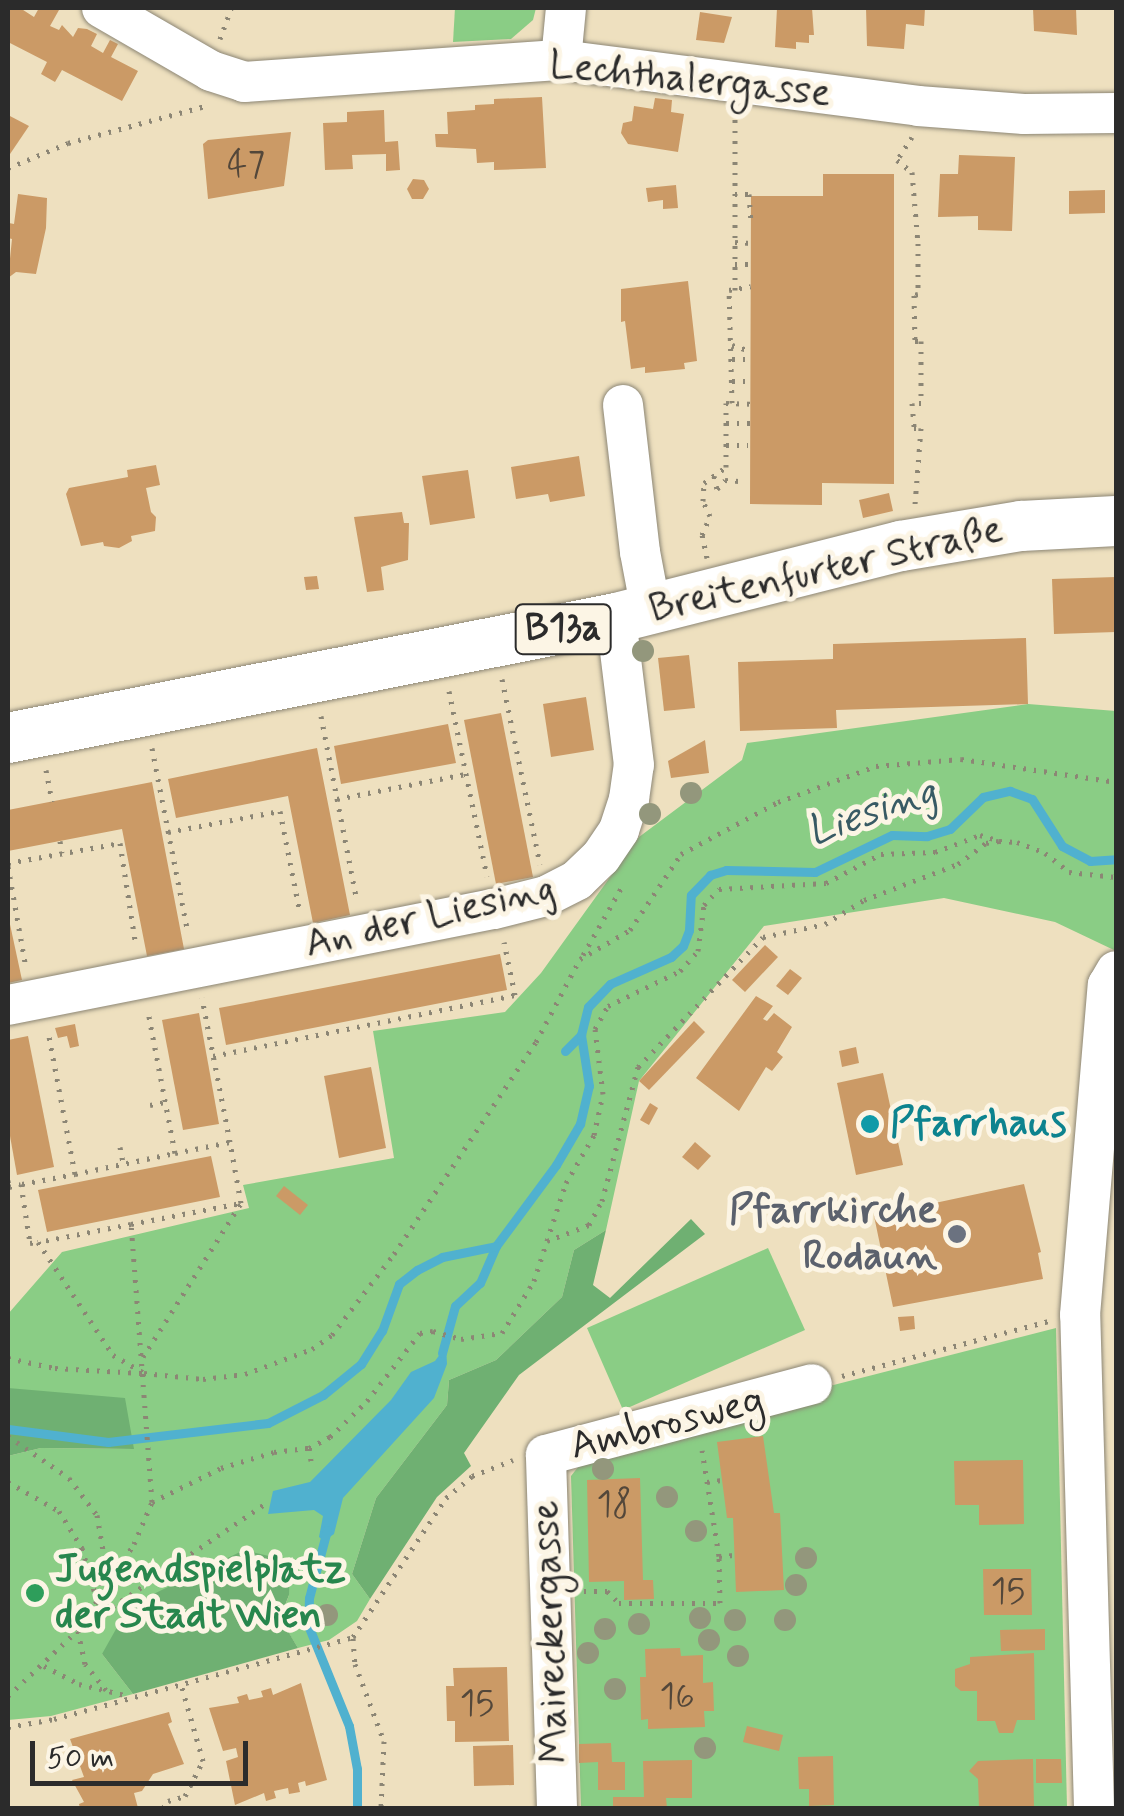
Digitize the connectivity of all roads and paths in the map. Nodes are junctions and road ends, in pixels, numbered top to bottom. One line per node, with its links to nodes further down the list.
1 (102, 8): 4 (street, Lechthalergasse)
2 (566, 8): 3 (street)
3 (561, 60): 4 (street, Lechthalergasse); 5 (street, Lechthalergasse)
4 (235, 80): 7 (path)
5 (1116, 113)
6 (735, 122): 9 (path)
7 (8, 168)
8 (912, 172): 30 (path)
9 (735, 194): 10 (path); 11 (path)
10 (751, 222)
11 (735, 242): 12 (path); 13 (path)
12 (751, 243)
13 (735, 264): 14 (path); 16 (path)
14 (751, 264)
15 (751, 286): 16 (path)
16 (734, 290): 17 (path)
17 (732, 345): 18 (path); 18 (path)
18 (732, 359): 19 (path)
19 (732, 381): 20 (path); 21 (path)
20 (750, 381)
21 (732, 402): 22 (path); 24 (path)
22 (750, 404)
23 (623, 406): 33 (street, An der Liesing)
24 (726, 424): 25 (path); 26 (path)
25 (750, 424)
26 (726, 445): 27 (path); 28 (path)
27 (748, 445)
28 (714, 476): 29 (path); 32 (path)
29 (739, 481)
30 (914, 504)
31 (1116, 521): 33 (main road, Breitenfurter Straße / B13a)
32 (705, 550)
33 (634, 614): 36 (main road, Breitenfurter Straße / B13a); 50 (street, An der Liesing)
34 (501, 676): 48 (path)
35 (449, 688): 39 (path)
36 (145, 712): 38 (main road, Breitenfurter Straße / B13a); 43 (path)
37 (320, 713): 41 (path)
38 (26, 752): 42 (path)
39 (466, 774): 41 (path); 50 (path)
40 (1116, 782): 74 (path)
41 (337, 800): 52 (path)
42 (52, 801)
43 (168, 832): 51 (path); 53 (path)
44 (60, 841): 46 (path)
45 (999, 841): 49 (path); 69 (path); 69 (path)
46 (62, 853): 47 (path); 55 (path)
47 (8, 864): 56 (path)
48 (540, 867)
49 (1116, 877)
50 (495, 908): 52 (street, An der Liesing); 57 (path)
51 (301, 917)
52 (363, 935): 53 (street, An der Liesing)
53 (193, 953): 55 (street, An der Liesing); 57 (path)
54 (1116, 971): 71 (street)
55 (141, 978): 56 (street, An der Liesing); 58 (path)
56 (27, 1001): 64 (path)
57 (213, 1056): 60 (path)
58 (165, 1102): 59 (path); 62 (path)
59 (150, 1105)
60 (230, 1142): 62 (path); 67 (path)
61 (120, 1147): 63 (path)
62 (175, 1153): 63 (path)
63 (124, 1164): 64 (path)
64 (75, 1174): 66 (path)
65 (8, 1180): 66 (path)
66 (21, 1184): 70 (path)
67 (241, 1203): 68 (path); 72 (path)
68 (131, 1224): 70 (path); 72 (path)
69 (547, 1240): 78 (path)
70 (38, 1242): 74 (path)
71 (1080, 1315): 75 (path, Ambrosweg); 101 (street)
72 (143, 1357): 74 (path)
73 (8, 1358): 74 (path)
74 (144, 1373): 84 (path)
75 (812, 1384): 79 (street, Ambrosweg)
76 (700, 1432): 83 (path)
77 (8, 1436): 89 (path)
78 (309, 1448): 80 (path); 84 (path)
79 (546, 1455): 88 (street, Maireckergasse); 91 (path, Ambrosweg)
80 (311, 1461)
81 (722, 1480): 83 (path)
82 (8, 1482): 89 (path)
83 (707, 1482): 87 (path)
84 (152, 1502): 89 (path)
85 (265, 1504): 90 (path)
86 (734, 1555): 87 (path)
87 (719, 1556): 88 (path)
88 (551, 1592): 100 (street, Maireckergasse)
89 (96, 1600): 90 (path)
90 (78, 1630): 92 (path); 94 (path)
91 (353, 1638): 93 (path); 99 (path)
92 (44, 1666): 94 (path); 95 (path)
93 (181, 1684): 96 (path); 98 (path)
94 (106, 1690): 96 (path)
95 (8, 1696)
96 (132, 1697): 97 (path)
97 (8, 1727)
98 (163, 1808)
99 (381, 1808)
100 (557, 1808)
101 (1094, 1808)

